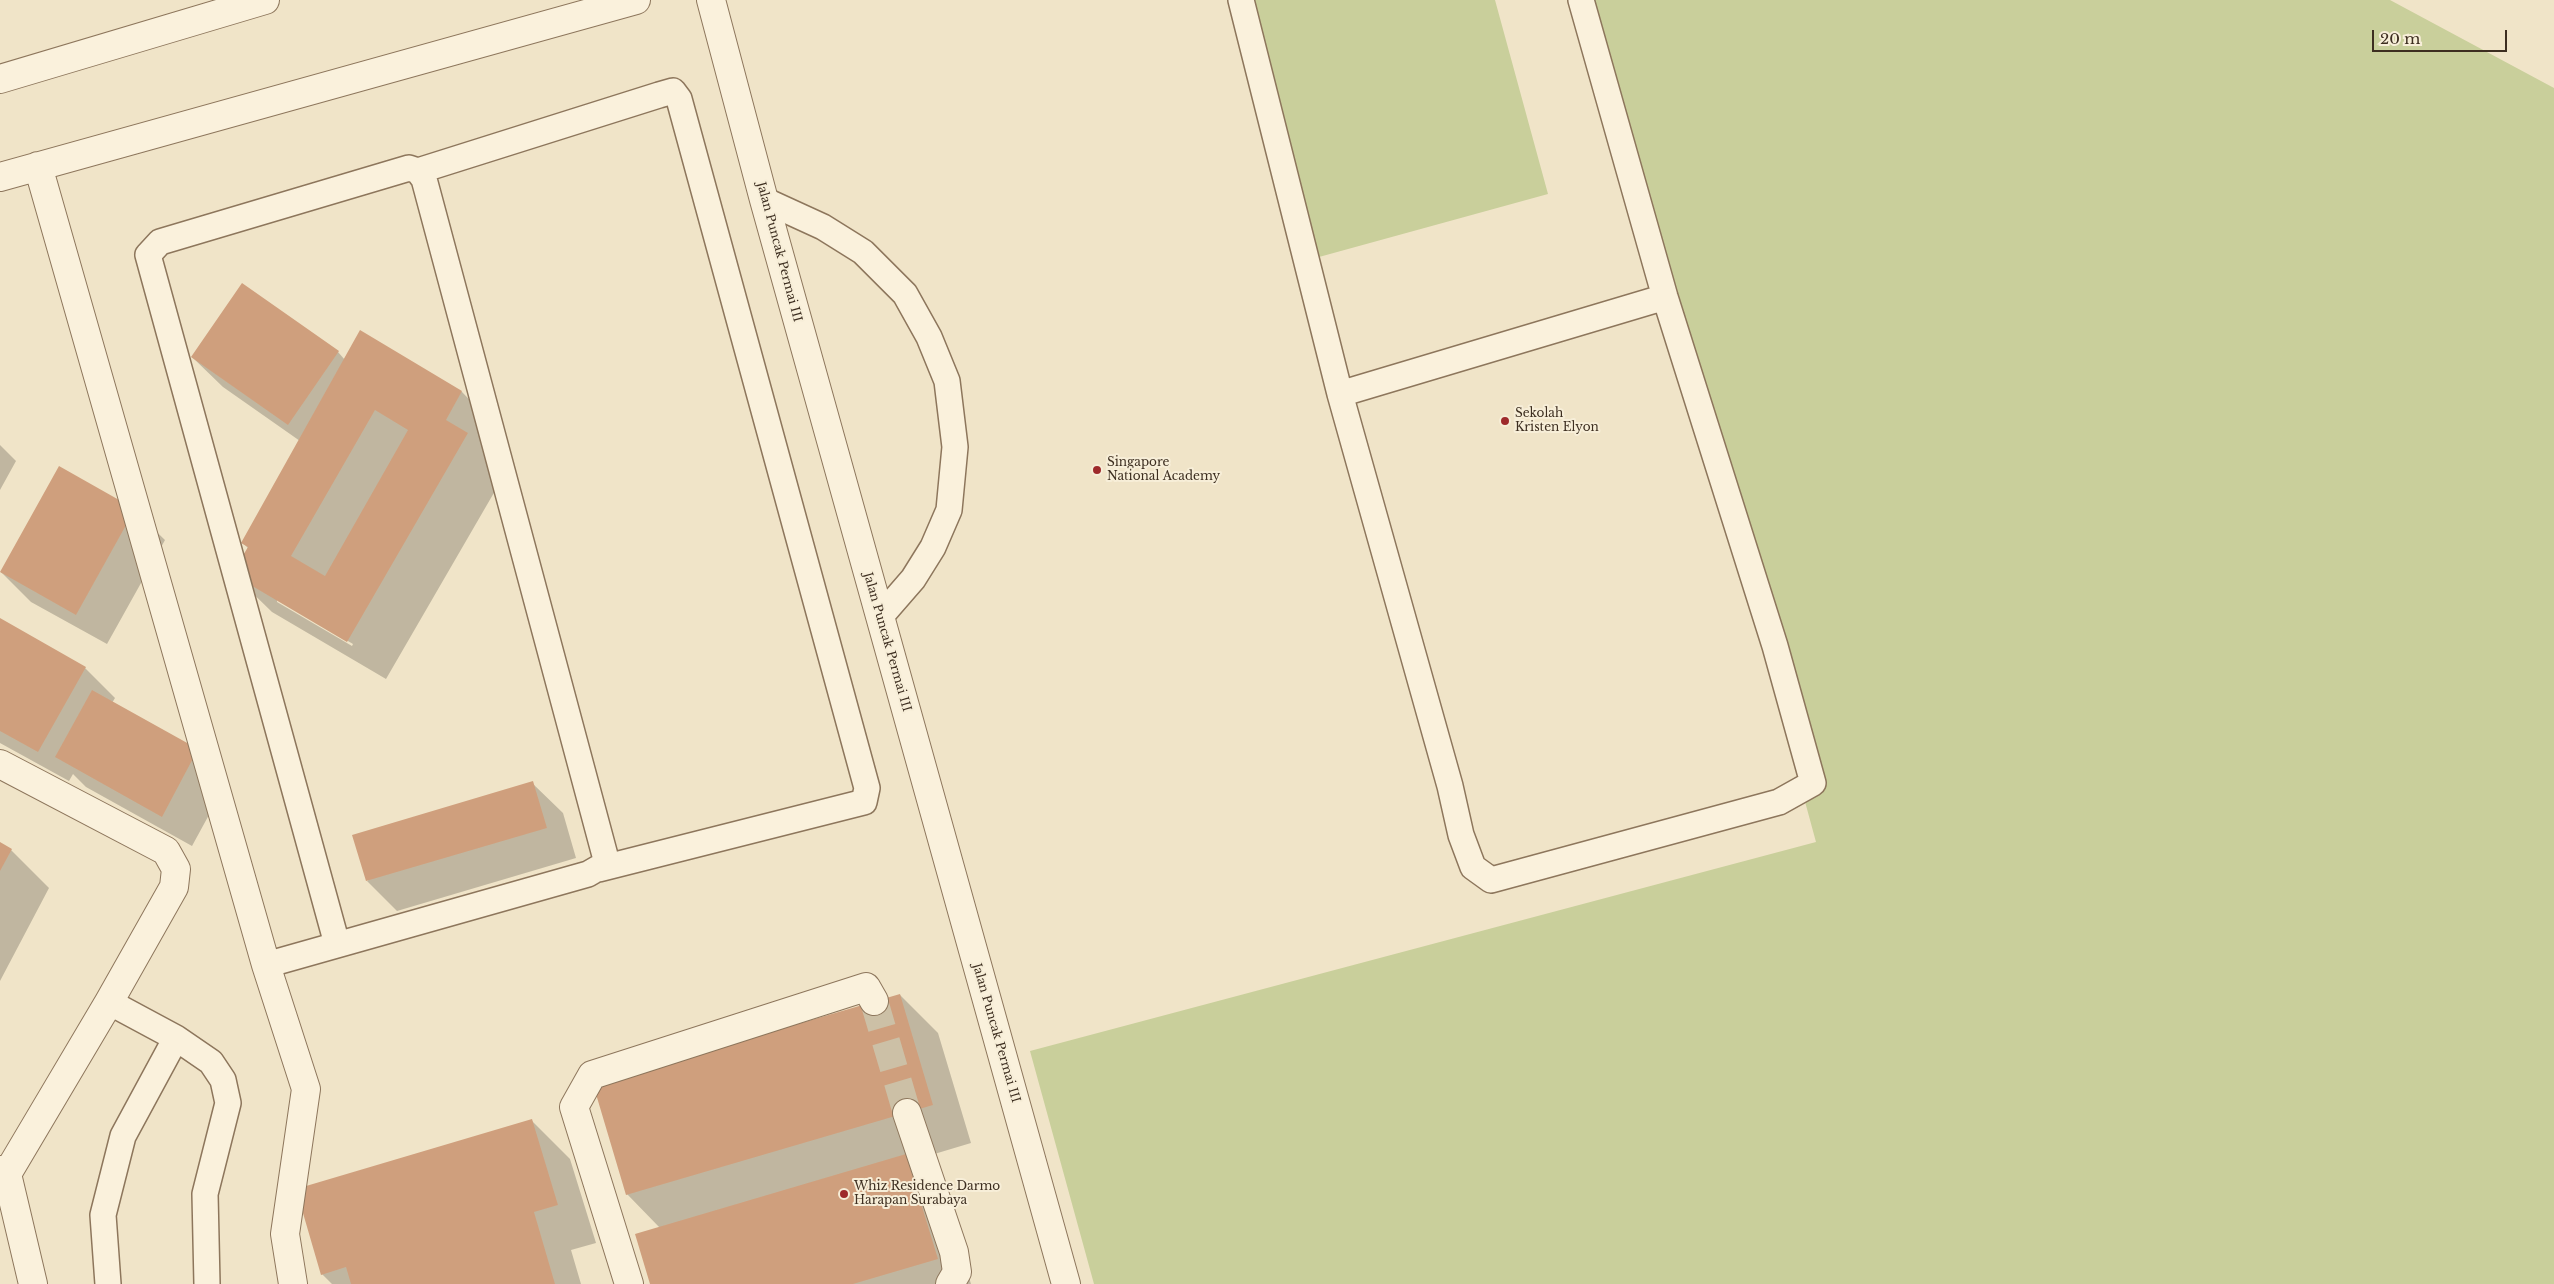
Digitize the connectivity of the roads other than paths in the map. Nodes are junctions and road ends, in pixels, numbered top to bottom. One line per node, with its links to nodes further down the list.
1 (265, 0): 6 (street)
2 (636, 0): 7 (street)
3 (711, 0): 10 (street, Jalan Puncak Permai III)
4 (1241, 0): 12 (lane)
5 (1581, 0): 11 (lane)
6 (0, 79)
7 (38, 166): 9 (street); 17 (street)
8 (418, 171): 15 (lane); 15 (lane); 16 (lane)
9 (0, 177)
10 (764, 200): 13 (street, Jalan Puncak Permai III); 13 (lane)
11 (1665, 297): 12 (lane); 12 (lane)
12 (1340, 394)
13 (880, 617): 29 (street, Jalan Puncak Permai III)
14 (0, 764): 19 (street)
15 (599, 869): 16 (lane)
16 (337, 944): 17 (lane)
17 (266, 965): 26 (street)
18 (874, 1001): 27 (street)
19 (109, 1002): 20 (lane); 22 (street)
20 (176, 1038): 24 (lane); 25 (lane)
21 (907, 1113): 28 (street)
22 (3, 1172): 23 (street)
23 (33, 1284)
24 (108, 1284)
25 (207, 1284)
26 (293, 1284)
27 (629, 1284)
28 (950, 1284)
29 (1066, 1284)

